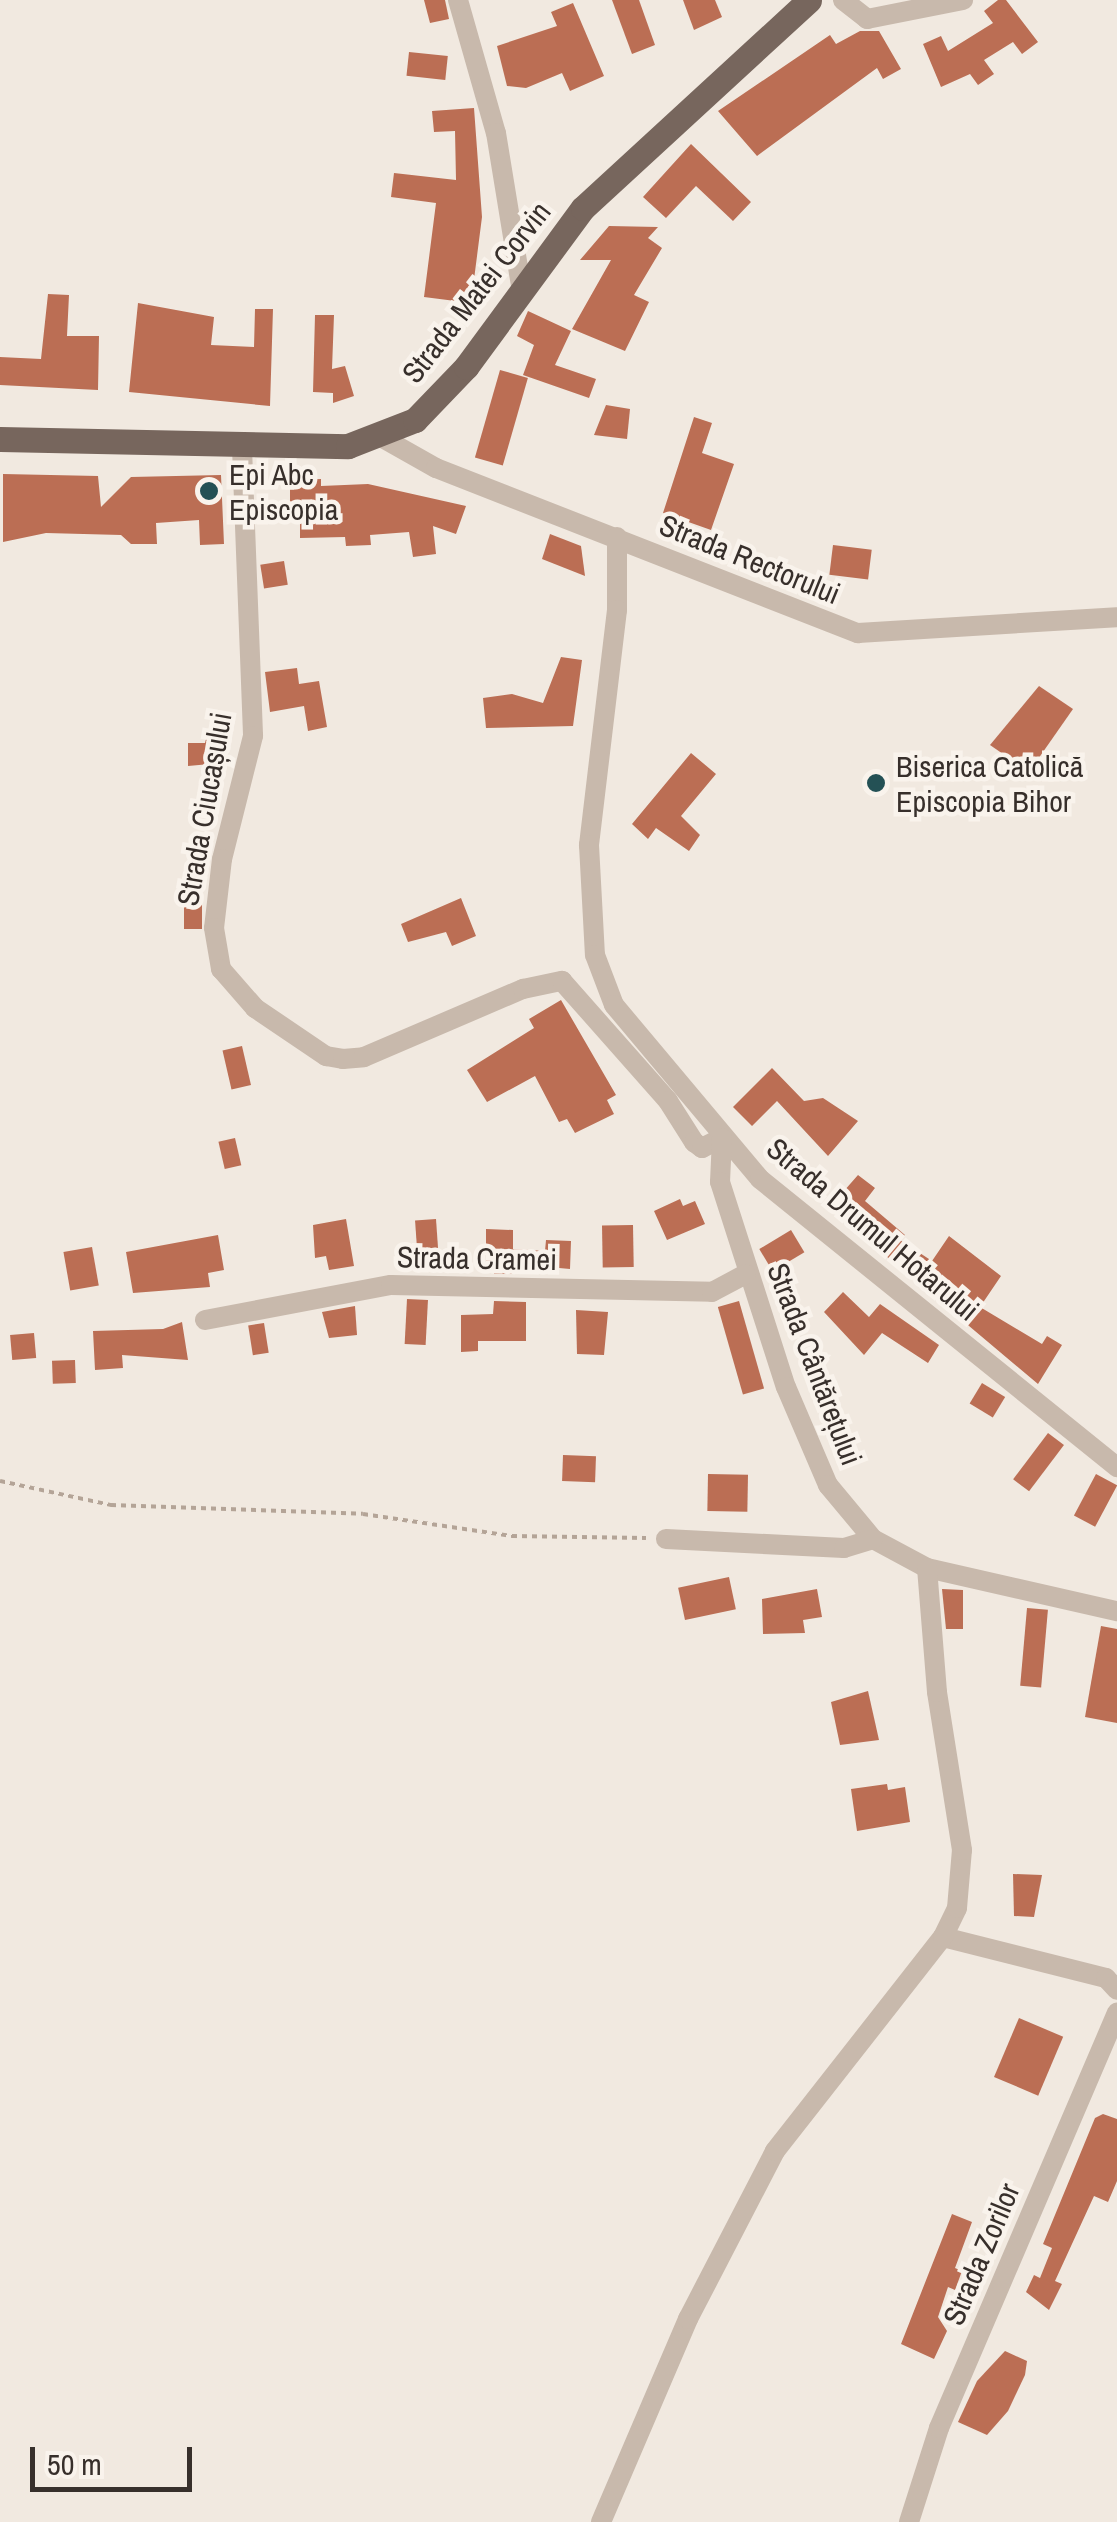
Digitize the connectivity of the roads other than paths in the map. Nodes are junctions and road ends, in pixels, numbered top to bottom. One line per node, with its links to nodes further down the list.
1 (458, 0): 5 (street)
2 (809, 0): 5 (main road, Strada Matei Corvin)
3 (843, 0): 4 (street)
4 (963, 0)
5 (521, 285): 6 (main road, Strada Matei Corvin)
6 (381, 437): 8 (main road, Strada Matei Corvin); 9 (street, Strada Rectorului)
7 (0, 439): 8 (main road, Strada Matei Corvin)
8 (242, 448): 11 (street, Strada Ciucașului)
9 (617, 537): 10 (street, Strada Rectorului); 11 (street, Strada Drumul Hotarului)
10 (1117, 617)
11 (722, 1138): 12 (street, Strada Cântărețului); 14 (street, Strada Drumul Hotarului)
12 (746, 1274): 13 (street, Strada Cramei); 16 (street, Strada Cântărețului)
13 (205, 1320)
14 (1117, 1467)
15 (666, 1539): 16 (street)
16 (873, 1539): 17 (street, Strada Cântărețului)
17 (927, 1568): 18 (street, Strada Cântărețului); 19 (street)
18 (1117, 1611)
19 (943, 1937): 20 (street); 22 (street)
20 (1117, 1990)
21 (1117, 2014): 23 (street, Strada Zorilor)
22 (601, 2522)
23 (908, 2522)

